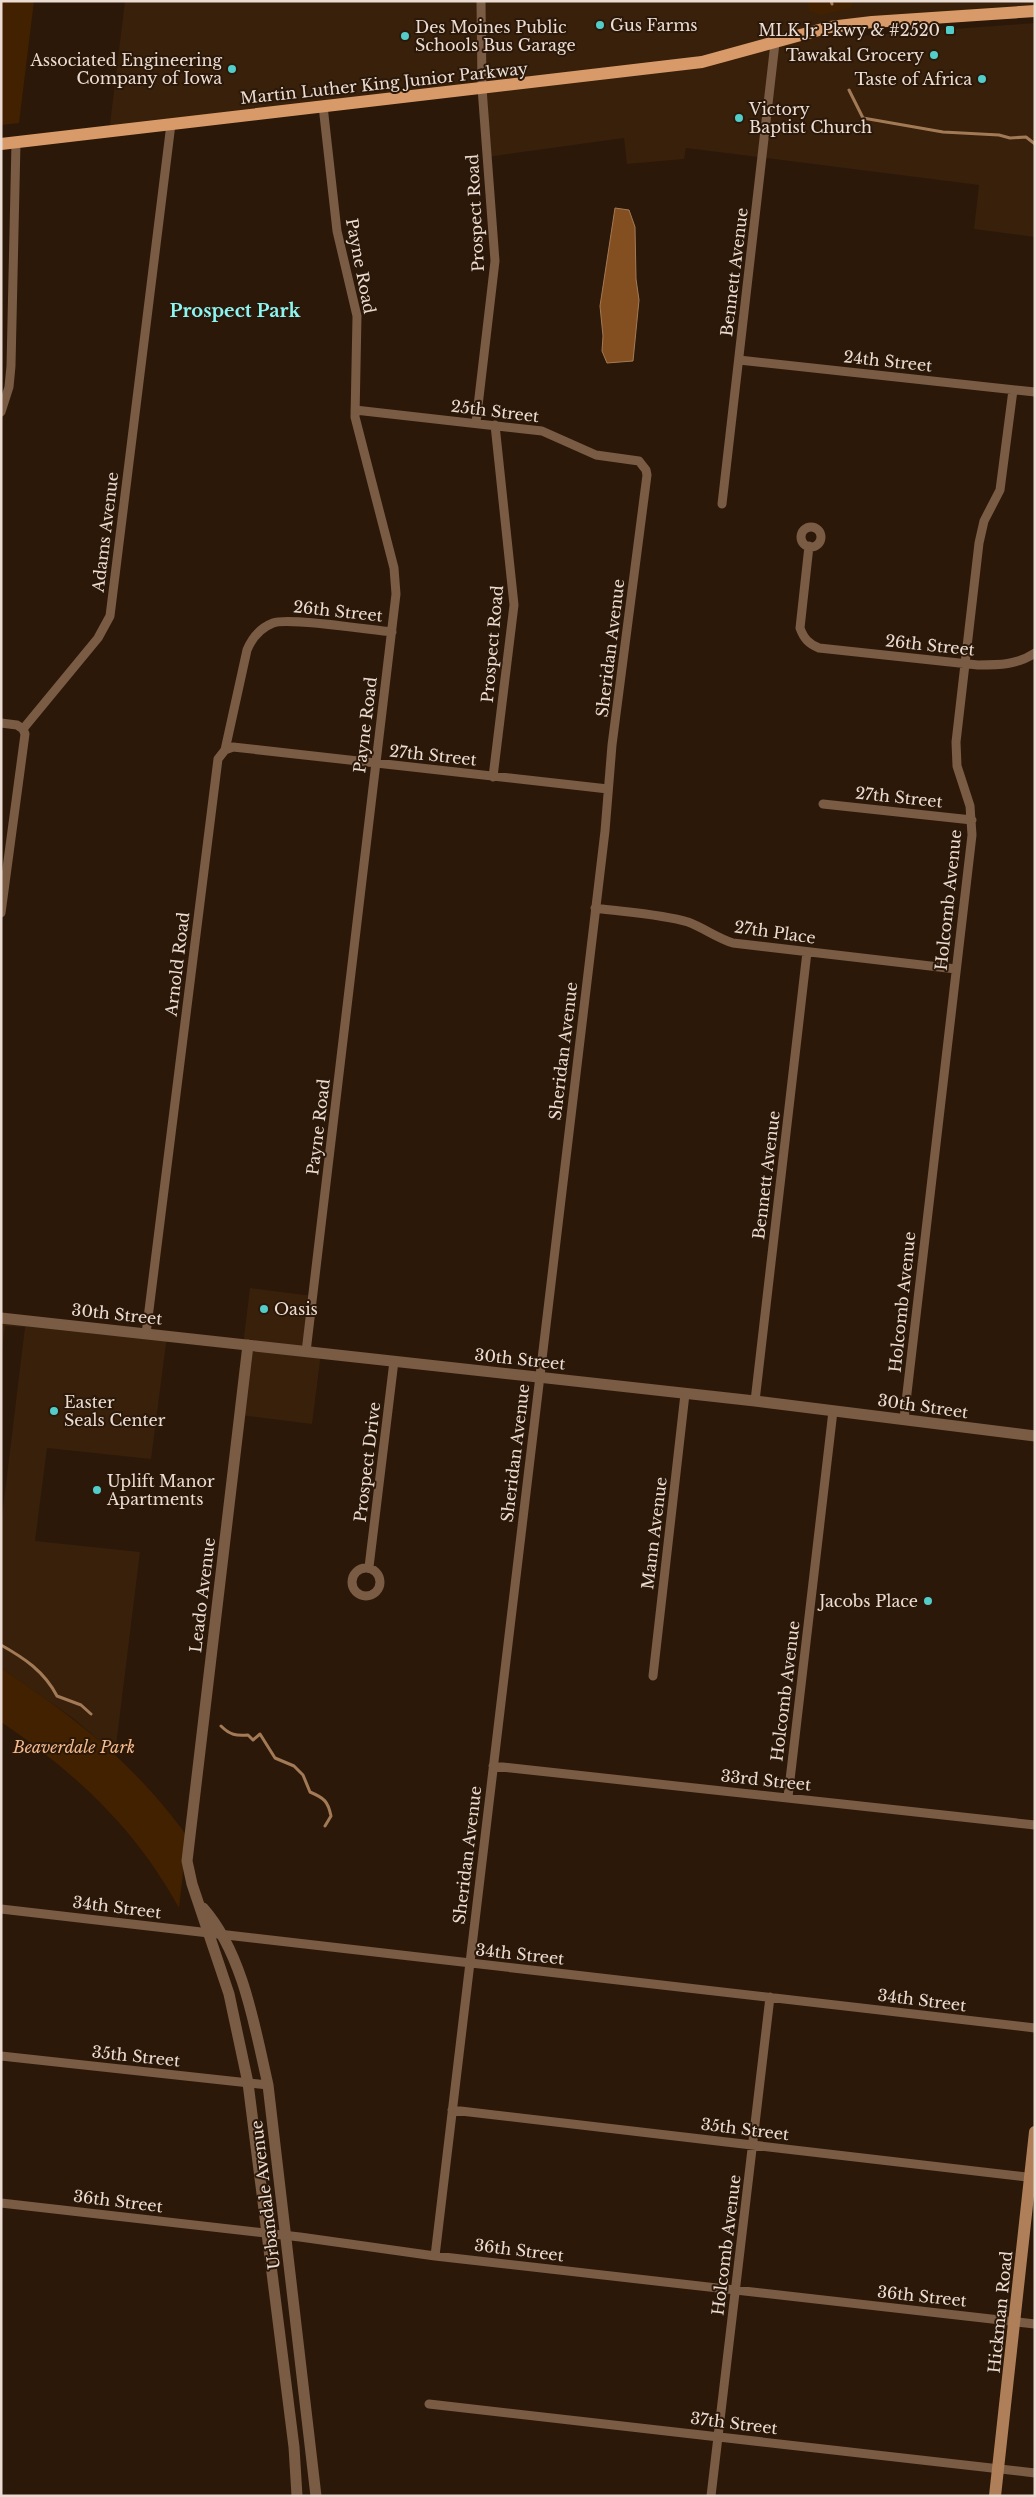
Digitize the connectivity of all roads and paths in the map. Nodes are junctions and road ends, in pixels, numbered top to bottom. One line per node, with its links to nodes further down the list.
1 (481, 1): 4 (street, Prospect Road)
2 (1035, 11): 3 (main road, Martin Luther King Junior Parkway)
3 (775, 43): 4 (main road, Martin Luther King Junior Parkway); 9 (street, Bennett Avenue)
4 (482, 88): 5 (main road, Martin Luther King Junior Parkway); 14 (street, Prospect Road)
5 (323, 106): 6 (main road, Martin Luther King Junior Parkway); 12 (street, Payne Road)
6 (171, 124): 7 (main road, Martin Luther King Junior Parkway); 24 (street, Adams Avenue)
7 (16, 142): 8 (main road, Martin Luther King Junior Parkway); 13 (street)
8 (1, 144)
9 (738, 360): 10 (street, 24th Street); 17 (street, Bennett Avenue)
10 (1013, 390): 11 (street, 24th Street); 22 (street, Holcomb Avenue)
11 (1035, 392)
12 (355, 410): 14 (street, 25th Street); 20 (street, Payne Road)
13 (1, 412)
14 (476, 423): 15 (street, 25th Street)
15 (495, 425): 16 (street, 25th Street); 27 (street, Prospect Road)
16 (647, 475): 28 (street, Sheridan Avenue)
17 (722, 504)
18 (809, 546): 22 (street, 26th Street)
19 (281, 621): 20 (street, 26th Street); 25 (street, Arnold Road)
20 (392, 632): 26 (street, Payne Road)
21 (1035, 652): 22 (street, 26th Street)
22 (965, 664): 30 (street, Holcomb Avenue)
23 (1, 723): 24 (street)
24 (23, 729): 32 (street)
25 (225, 750): 26 (street, 27th Street); 36 (street, Arnold Road)
26 (376, 764): 27 (street, 27th Street); 38 (street, Payne Road)
27 (493, 777): 28 (street, 27th Street)
28 (608, 790): 31 (street, Sheridan Avenue)
29 (823, 804): 30 (street, 27th Street)
30 (972, 820): 34 (street, Holcomb Avenue)
31 (595, 908): 33 (street, 27th Place); 40 (street, Sheridan Avenue)
32 (1, 914)
33 (807, 952): 34 (street, 27th Place); 42 (street, Bennett Avenue)
34 (956, 969): 44 (street, Holcomb Avenue)
35 (1, 1318): 36 (street, 30th Street)
36 (146, 1334): 37 (street, 30th Street)
37 (248, 1345): 38 (street, 30th Street); 51 (street, Leado Avenue)
38 (306, 1352): 39 (street, 30th Street)
39 (394, 1361): 40 (street, 30th Street); 46 (street, Prospect Drive)
40 (539, 1377): 41 (street, 30th Street); 48 (street, Sheridan Avenue)
41 (686, 1394): 42 (street, 30th Street); 47 (street, Mann Avenue)
42 (755, 1402): 43 (street, 30th Street)
43 (833, 1410): 44 (street, 30th Street); 49 (street, Holcomb Avenue)
44 (904, 1419): 45 (street, 30th Street)
45 (1035, 1436)
46 (369, 1567)
47 (653, 1676)
48 (493, 1766): 49 (street, 33rd Street); 56 (street, Sheridan Avenue)
49 (788, 1797): 50 (street, 33rd Street)
50 (1035, 1825)
51 (189, 1849): 52 (street, Urbandale Avenue)
52 (200, 1904): 54 (street, Urbandale Avenue); 55 (street, Urbandale Avenue)
53 (1, 1909): 54 (street, 34th Street)
54 (208, 1933): 55 (street, 34th Street); 60 (street, Urbandale Avenue)
55 (223, 1935): 56 (street, 34th Street); 61 (street, Urbandale Avenue)
56 (470, 1963): 57 (street, 34th Street); 62 (street, Sheridan Avenue)
57 (770, 1997): 58 (street, 34th Street); 64 (street, Holcomb Avenue)
58 (1035, 2028)
59 (1, 2056): 60 (street, 35th Street)
60 (248, 2083): 61 (street, 35th Street); 67 (street, Urbandale Avenue)
61 (268, 2085): 68 (street, Urbandale Avenue)
62 (452, 2110): 64 (street, 35th Street); 69 (street, Sheridan Avenue)
63 (1035, 2132): 65 (main road, Hickman Road)
64 (752, 2145): 65 (street, 35th Street); 70 (street, Holcomb Avenue)
65 (1032, 2177): 71 (main road, Hickman Road)
66 (1, 2203): 67 (street, 36th Street)
67 (268, 2233): 68 (street, 36th Street); 77 (street, Urbandale Avenue)
68 (286, 2236): 69 (street, 36th Street); 78 (street, Urbandale Avenue)
69 (435, 2256): 70 (street, 36th Street)
70 (735, 2290): 71 (street, 36th Street); 74 (street, Holcomb Avenue)
71 (1015, 2322): 72 (street, 36th Street); 75 (main road, Hickman Road)
72 (1035, 2324)
73 (429, 2404): 74 (street, 37th Street)
74 (718, 2437): 75 (street, 37th Street); 79 (street, Holcomb Avenue)
75 (998, 2468): 76 (street, 37th Street); 80 (main road, Hickman Road)
76 (1035, 2472)
77 (298, 2496)
78 (316, 2496)
79 (711, 2496)
80 (995, 2496)

